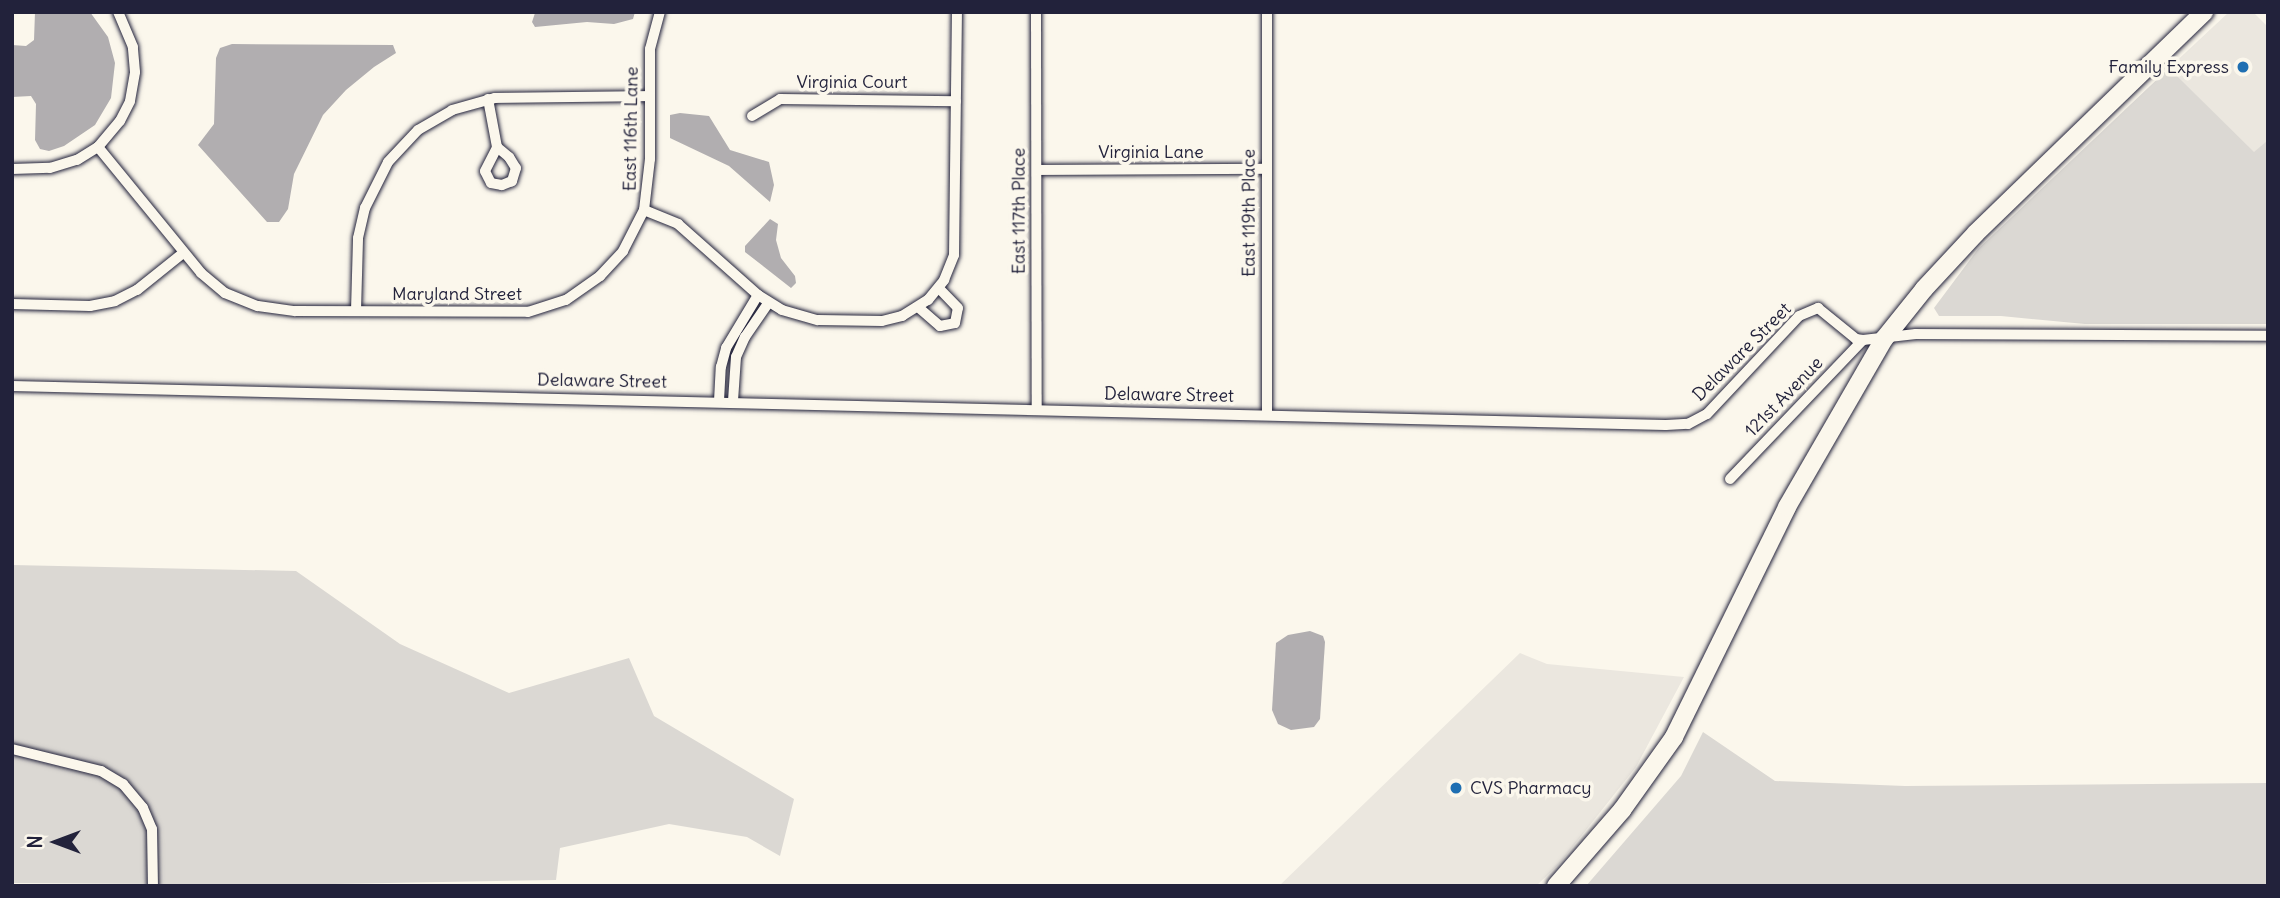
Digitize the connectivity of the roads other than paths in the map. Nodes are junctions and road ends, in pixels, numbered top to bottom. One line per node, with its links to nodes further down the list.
1 (118, 12): 12 (street)
2 (660, 12): 7 (street, East 116th Lane)
3 (957, 12): 9 (street)
4 (1036, 12): 15 (street, East 117th Place)
5 (1267, 12): 14 (street, East 119th Place)
6 (2204, 12): 25 (main road)
7 (650, 96): 8 (street); 16 (street, East 116th Lane)
8 (488, 99): 11 (street); 23 (street)
9 (956, 101): 10 (street, Virginia Court); 18 (street)
10 (752, 116)
11 (497, 147)
12 (98, 148): 13 (street); 17 (street, Maryland Street)
13 (12, 169)
14 (1266, 169): 15 (street, Virginia Lane); 31 (street, East 119th Place)
15 (1037, 170): 30 (street, East 117th Place)
16 (644, 210): 19 (street); 23 (street, Maryland Street)
17 (183, 253): 21 (street); 23 (street, Maryland Street)
18 (939, 288): 22 (street); 22 (street)
19 (758, 295): 20 (street); 28 (street)
20 (769, 302): 22 (street); 29 (street)
21 (12, 304)
22 (918, 307)
23 (356, 311)
24 (2268, 336): 25 (street)
25 (1884, 339): 26 (street); 35 (main road)
26 (1863, 340): 31 (street, Delaware Street); 32 (street, 121st Avenue)
27 (12, 387): 28 (street, Delaware Street)
28 (719, 401): 29 (street, Delaware Street)
29 (733, 401): 30 (street, Delaware Street)
30 (1037, 409): 31 (street, Delaware Street)
31 (1267, 414)
32 (1730, 479)
33 (12, 749): 34 (street)
34 (153, 886)
35 (1556, 886)

